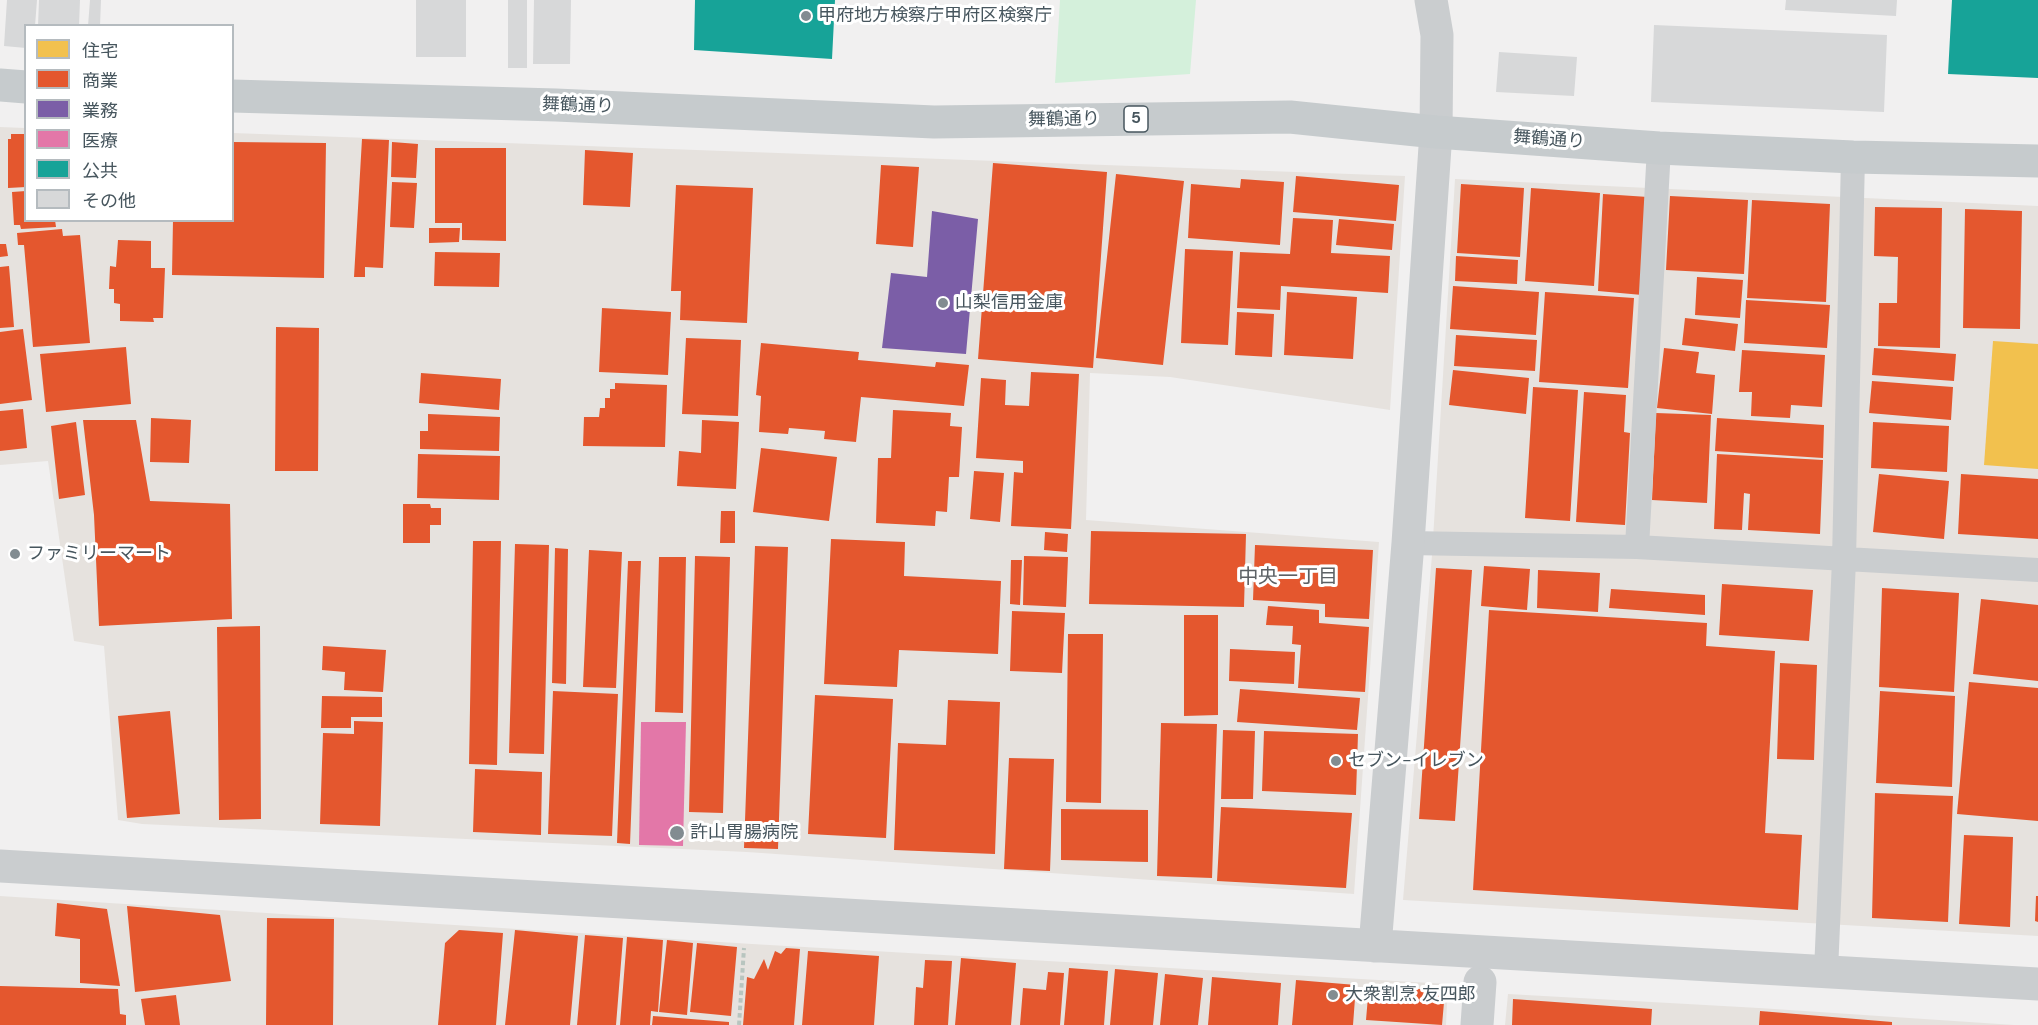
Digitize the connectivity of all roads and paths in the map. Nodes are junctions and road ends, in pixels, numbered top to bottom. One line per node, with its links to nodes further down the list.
1 (1431, 0): 5 (street)
2 (0, 85): 3 (main road)
3 (24, 87)
4 (234, 96): 5 (main road, 舞鶴通り / 5)
5 (1436, 132): 6 (main road, 舞鶴通り / 5); 9 (street)
6 (1659, 148): 7 (main road, 舞鶴通り / 5); 10 (lane)
7 (1853, 157): 8 (main road, 舞鶴通り / 5); 11 (lane)
8 (2038, 161)
9 (1408, 543): 10 (lane); 15 (street)
10 (1637, 547): 11 (lane)
11 (1844, 560): 12 (lane); 16 (lane)
12 (2038, 570)
13 (0, 866): 15 (street)
14 (744, 941): 19 (path)
15 (1375, 946): 16 (street)
16 (1826, 970): 18 (street)
17 (1480, 982): 20 (street)
18 (2038, 984)
19 (739, 1025)
20 (1477, 1025)

